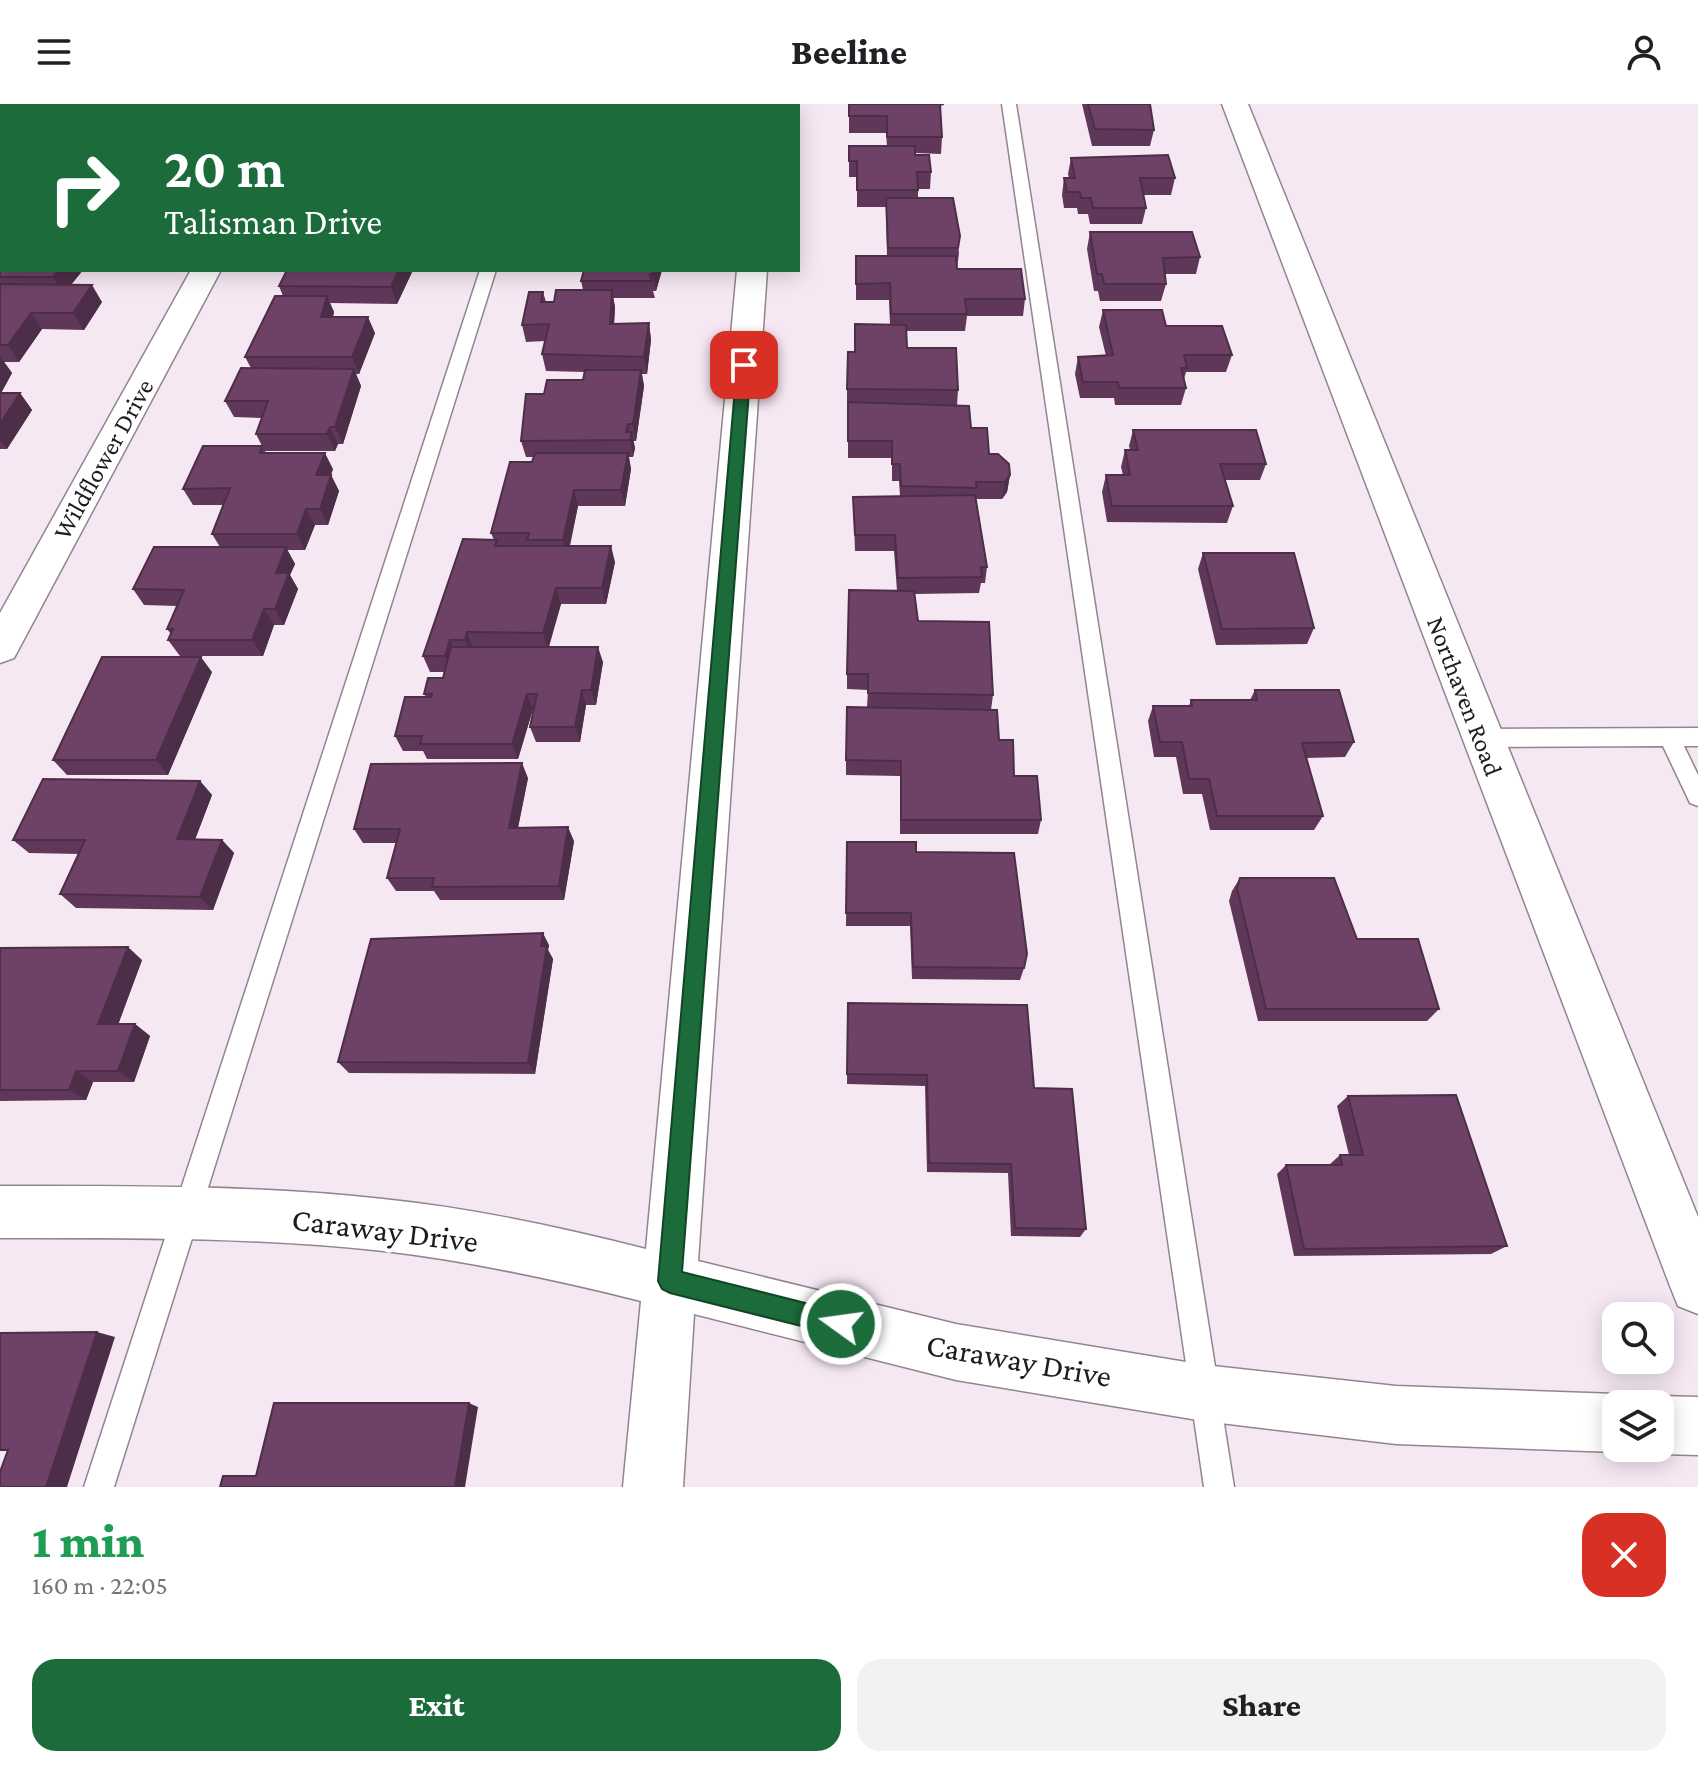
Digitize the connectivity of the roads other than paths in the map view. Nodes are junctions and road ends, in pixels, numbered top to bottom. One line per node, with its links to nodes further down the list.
1 (1009, 104): 15 (lane)
2 (1235, 104): 9 (street, Northaven Road)
3 (205, 272): 6 (street, Wildflower Drive)
4 (487, 272): 12 (lane)
5 (752, 272): 13 (street)
6 (0, 648)
7 (1669, 737): 8 (lane); 9 (lane); 10 (lane)
8 (1698, 737)
9 (1481, 738): 14 (street, Northaven Road)
10 (1698, 797)
11 (0, 1212): 12 (street, Caraway Drive)
12 (186, 1212): 13 (street, Caraway Drive); 19 (lane)
13 (670, 1281): 15 (street, Caraway Drive); 20 (street)
14 (1698, 1286)
15 (1204, 1393): 16 (street, Caraway Drive); 21 (lane)
16 (1602, 1422)
17 (1674, 1425): 18 (street)
18 (1698, 1426)
19 (99, 1487)
20 (653, 1487)
21 (1219, 1487)

